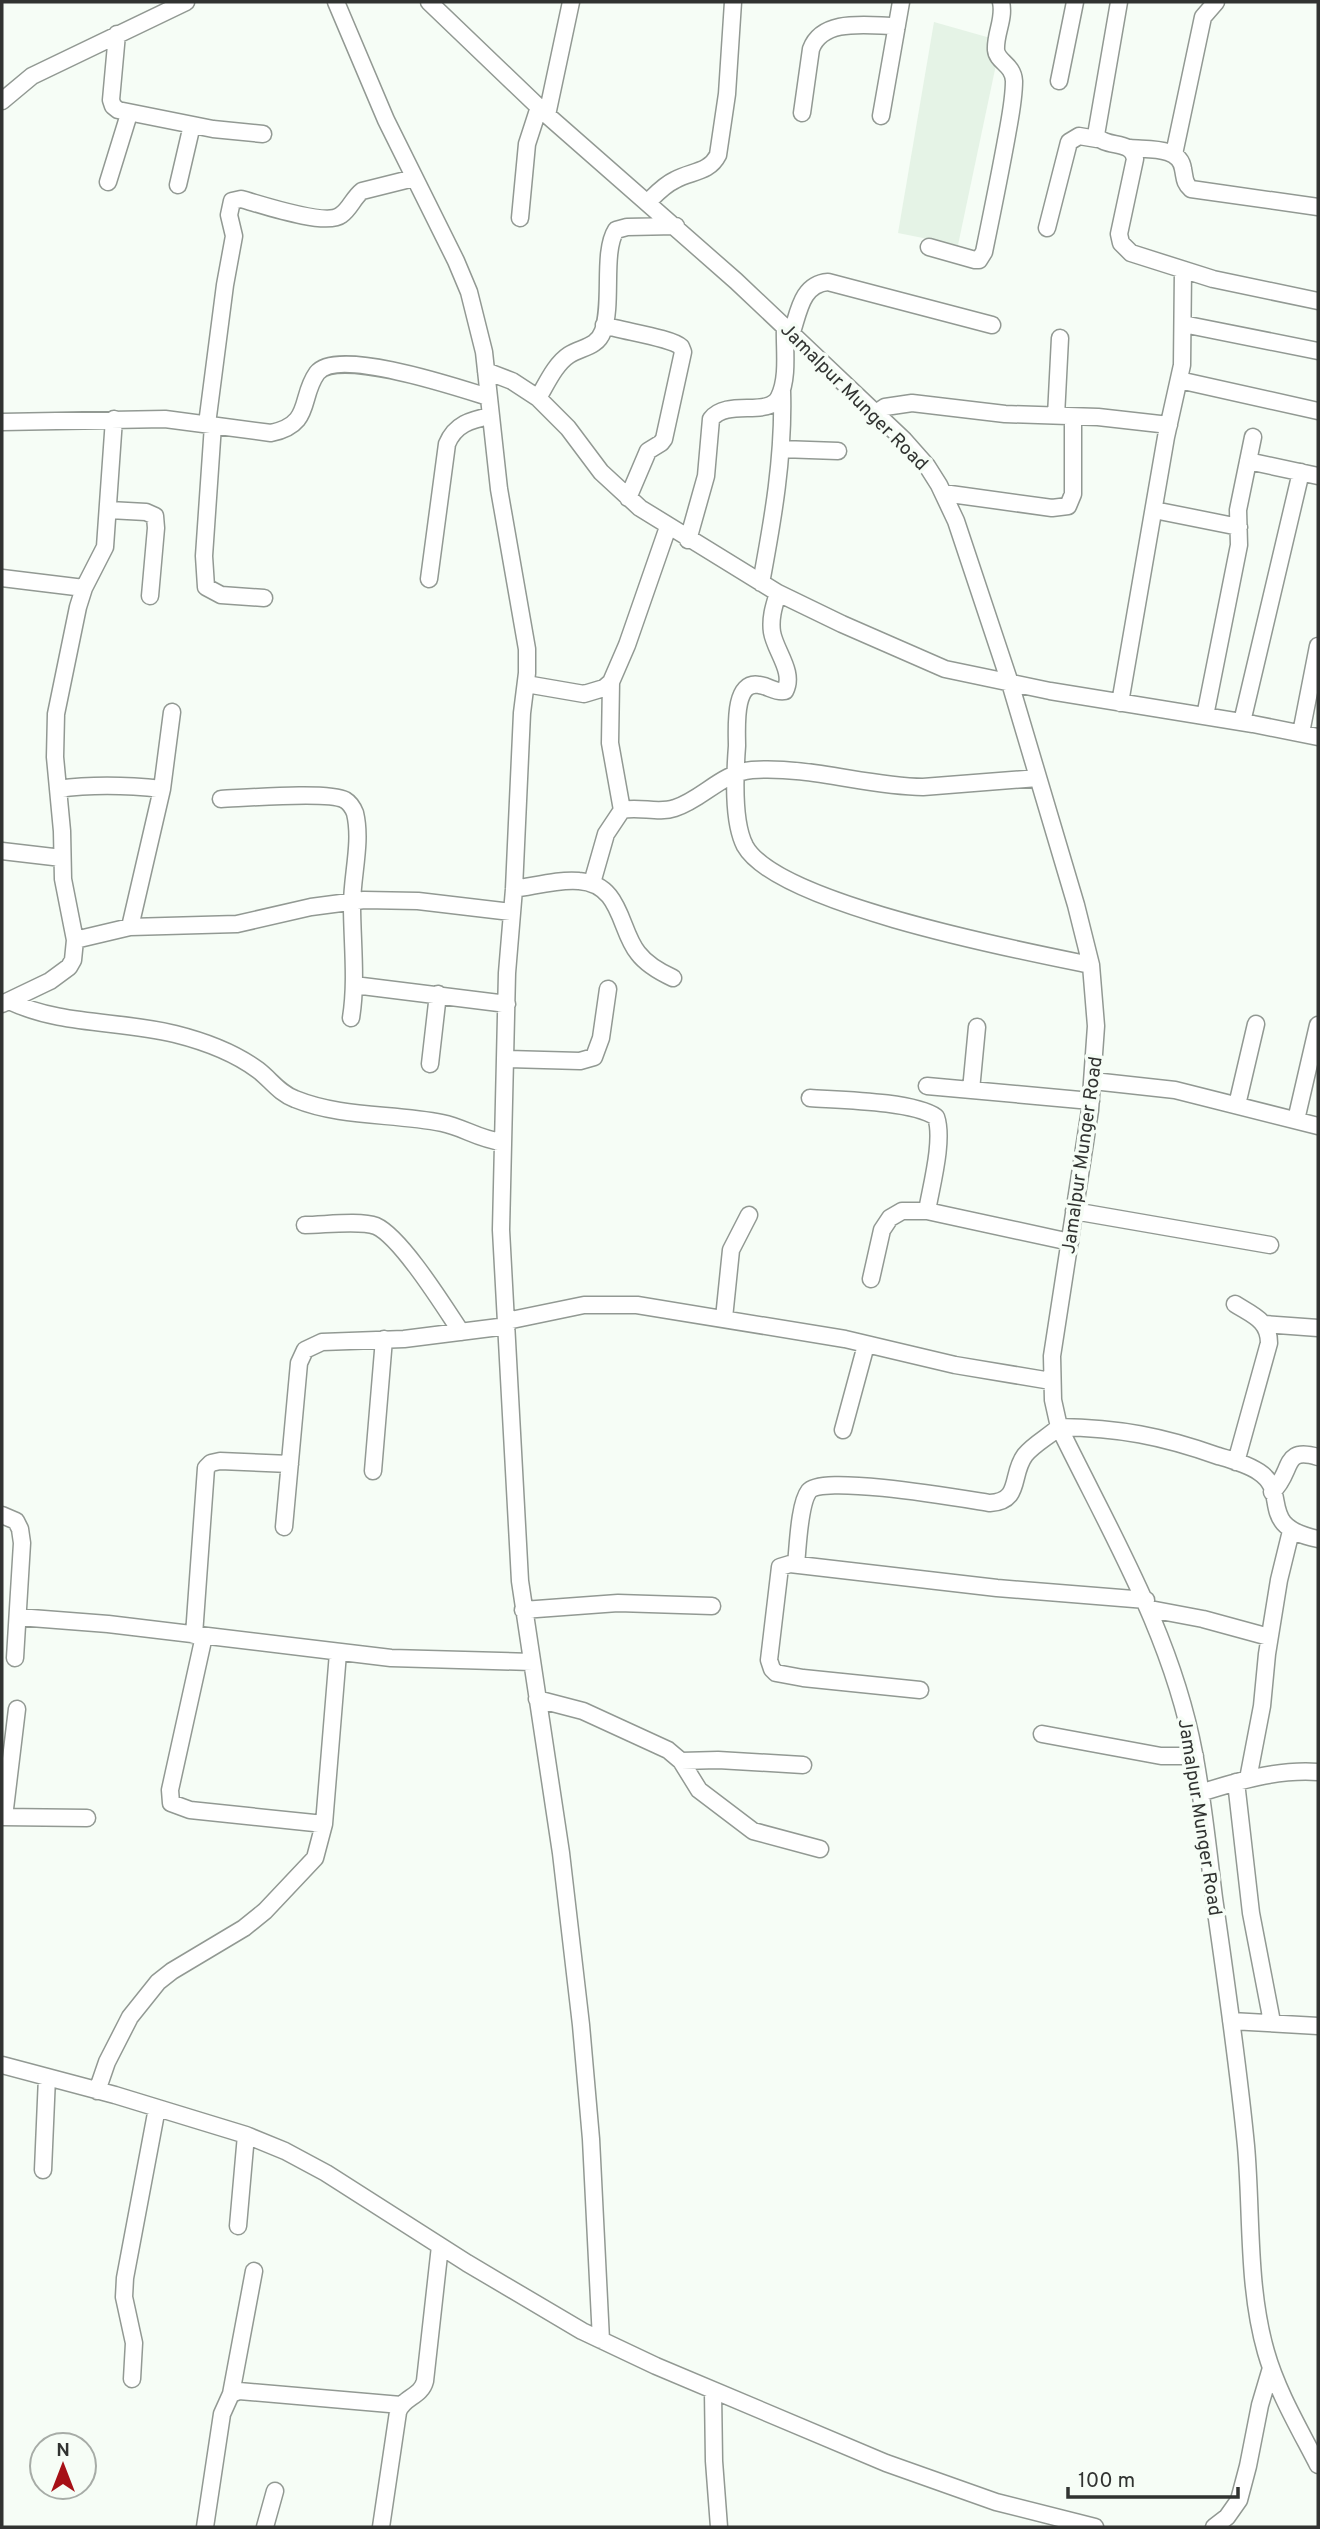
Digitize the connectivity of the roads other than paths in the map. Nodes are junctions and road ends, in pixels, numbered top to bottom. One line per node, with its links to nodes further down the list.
1 (187, 2): 12 (street)
2 (336, 2): 24 (street)
3 (429, 2): 15 (street, Jamalpur Munger Road)
4 (570, 2): 15 (street)
5 (733, 2): 27 (street)
6 (901, 2): 11 (street)
7 (1001, 2): 32 (street)
8 (1075, 2): 13 (street)
9 (1119, 2): 21 (street)
10 (1216, 2): 23 (street)
11 (897, 26): 16 (street); 18 (street)
12 (117, 34): 14 (street); 17 (street)
13 (1059, 81)
14 (2, 101)
15 (543, 111): 27 (street, Jamalpur Munger Road); 29 (street)
16 (802, 113)
17 (129, 114): 19 (street); 25 (street)
18 (881, 116)
19 (192, 125): 20 (street); 26 (street)
20 (263, 134)
21 (1097, 139): 22 (street); 31 (street)
22 (1130, 148): 23 (street); 33 (street)
23 (1174, 154): 28 (street)
24 (414, 178): 41 (street); 53 (street)
25 (108, 182)
26 (178, 184)
27 (648, 202): 30 (street, Jamalpur Munger Road)
28 (1318, 208)
29 (520, 218)
30 (676, 226): 36 (street); 38 (street, Jamalpur Munger Road)
31 (1047, 228)
32 (929, 247)
33 (1183, 270): 34 (street); 35 (street)
34 (1318, 301)
35 (1183, 324): 40 (street); 42 (street)
36 (604, 325): 45 (street); 62 (street)
37 (992, 325): 38 (street)
38 (789, 329): 43 (street); 47 (street, Jamalpur Munger Road)
39 (1060, 338): 49 (street)
40 (1318, 351)
41 (486, 371): 44 (street); 45 (street)
42 (1179, 380): 46 (street); 54 (street)
43 (782, 389): 56 (street); 67 (street)
44 (488, 397): 48 (street); 53 (street)
45 (538, 398): 62 (street)
46 (1318, 411)
47 (876, 413): 49 (street); 61 (street, Jamalpur Munger Road)
48 (490, 416): 69 (street); 78 (street)
49 (1056, 416): 50 (street)
50 (1073, 417): 54 (street); 61 (street)
51 (114, 419): 52 (street); 53 (street); 63 (street)
52 (2, 422)
53 (210, 425): 74 (street)
54 (1169, 425): 64 (street)
55 (1253, 437): 58 (street)
56 (781, 449): 57 (street); 70 (street)
57 (838, 451)
58 (1248, 461): 59 (street); 66 (street)
59 (1301, 472): 60 (street); 82 (street)
60 (1318, 476)
61 (943, 493): 77 (street, Jamalpur Munger Road)
62 (628, 498): 65 (street)
63 (109, 510): 71 (street); 73 (street)
64 (1154, 510): 66 (street); 79 (street)
65 (668, 527): 67 (street); 76 (street)
66 (1239, 527): 81 (street)
67 (688, 540): 70 (street)
68 (2, 578): 71 (street)
69 (429, 579)
70 (761, 583): 72 (street)
71 (84, 588): 87 (street)
72 (778, 593): 77 (street); 85 (street)
73 (150, 596)
74 (264, 598)
75 (1318, 646): 83 (street)
76 (611, 682): 78 (street); 90 (street)
77 (1010, 683): 79 (street); 86 (street, Jamalpur Munger Road)
78 (526, 684): 94 (street)
79 (1120, 703): 81 (street)
80 (172, 712): 88 (street)
81 (1205, 716): 82 (street)
82 (1242, 722): 83 (street)
83 (1301, 733): 84 (street)
84 (1318, 737)
85 (736, 773): 86 (street); 90 (street); 99 (street)
86 (1038, 778): 99 (street, Jamalpur Munger Road)
87 (58, 789): 88 (street); 92 (street)
88 (162, 789): 97 (street)
89 (222, 799): 95 (street)
90 (622, 810): 93 (street)
91 (2, 851): 92 (street)
92 (62, 858): 98 (street)
93 (592, 883): 94 (street); 100 (street)
94 (514, 889): 96 (street)
95 (352, 901): 96 (street); 97 (street); 101 (street)
96 (512, 912): 105 (street)
97 (130, 927): 98 (street)
98 (75, 940): 104 (street)
99 (1091, 965): 112 (street, Jamalpur Munger Road)
100 (673, 978)
101 (354, 985): 103 (street); 106 (street)
102 (608, 989): 110 (street)
103 (438, 994): 105 (street); 111 (street)
104 (6, 1003): 120 (street)
105 (507, 1004): 110 (street)
106 (351, 1018)
107 (1256, 1024): 117 (street)
108 (1318, 1025): 118 (street)
109 (977, 1027): 114 (street)
110 (506, 1059): 120 (street)
111 (430, 1064)
112 (1093, 1081): 116 (street, Jamalpur Munger Road); 117 (street)
113 (927, 1086): 114 (street)
114 (971, 1090): 116 (street)
115 (810, 1098): 121 (street)
116 (1091, 1101): 122 (street, Jamalpur Munger Road)
117 (1237, 1105): 118 (street)
118 (1296, 1120): 119 (street)
119 (1318, 1126)
120 (502, 1142): 130 (street)
121 (927, 1211): 125 (street); 127 (street)
122 (1074, 1211): 125 (street, Jamalpur Munger Road); 126 (street)
123 (749, 1215): 129 (street)
124 (306, 1225): 133 (street)
125 (1070, 1242): 136 (street, Jamalpur Munger Road)
126 (1270, 1245)
127 (871, 1279)
128 (1235, 1304): 131 (street)
129 (724, 1318): 130 (street); 135 (street)
130 (507, 1324): 133 (street); 151 (street)
131 (1264, 1324): 132 (street); 140 (street)
132 (1318, 1328)
133 (461, 1332): 134 (street)
134 (384, 1339): 141 (street); 142 (street)
135 (866, 1345): 136 (street); 138 (street)
136 (1051, 1381): 137 (street, Jamalpur Munger Road)
137 (1059, 1427): 140 (street); 148 (street); 149 (street, Jamalpur Munger Road)
138 (843, 1430)
139 (1318, 1457): 143 (street)
140 (1236, 1462): 143 (street)
141 (290, 1464): 145 (street); 153 (street)
142 (373, 1471)
143 (1272, 1492): 146 (street)
144 (2, 1515): 152 (street)
145 (284, 1527)
146 (1291, 1531): 147 (street); 154 (street)
147 (1318, 1539)
148 (796, 1564): 149 (street); 158 (street)
149 (1148, 1604): 154 (street); 162 (street, Jamalpur Munger Road)
150 (712, 1606): 151 (street)
151 (523, 1610): 157 (street)
152 (18, 1617): 153 (street); 156 (street)
153 (199, 1635): 155 (street); 170 (street)
154 (1269, 1637): 166 (street)
155 (338, 1653): 157 (street); 170 (street)
156 (15, 1658)
157 (532, 1662): 159 (street)
158 (920, 1690)
159 (537, 1699): 163 (street); 184 (street)
160 (17, 1709): 168 (street)
161 (1041, 1734): 162 (street)
162 (1195, 1756): 167 (street, Jamalpur Munger Road)
163 (681, 1761): 164 (street); 171 (street)
164 (803, 1765)
165 (1318, 1772): 166 (street)
166 (1242, 1781): 167 (street); 173 (street)
167 (1200, 1793): 172 (street, Jamalpur Munger Road)
168 (3, 1817): 169 (street)
169 (87, 1818)
170 (324, 1824): 177 (street)
171 (820, 1849)
172 (1231, 2021): 173 (street); 185 (street, Jamalpur Munger Road)
173 (1272, 2022): 174 (street)
174 (1318, 2026)
175 (2, 2065): 176 (street)
176 (47, 2077): 177 (street); 180 (street)
177 (97, 2091): 178 (street)
178 (157, 2108): 179 (street); 186 (street)
179 (246, 2135): 181 (street); 182 (street)
180 (43, 2170)
181 (238, 2226)
182 (440, 2246): 184 (street); 189 (street)
183 (254, 2271): 188 (street)
184 (601, 2340): 187 (street)
185 (1271, 2368): 190 (street, Jamalpur Munger Road); 197 (street)
186 (132, 2379)
187 (713, 2392): 195 (street); 196 (street)
188 (231, 2394): 189 (street); 192 (street)
189 (401, 2405): 194 (street)
190 (1318, 2465)
191 (275, 2491): 193 (street)
192 (205, 2527)
193 (265, 2527)
194 (381, 2527)
195 (719, 2527)
196 (1095, 2527)
197 (1214, 2527)

